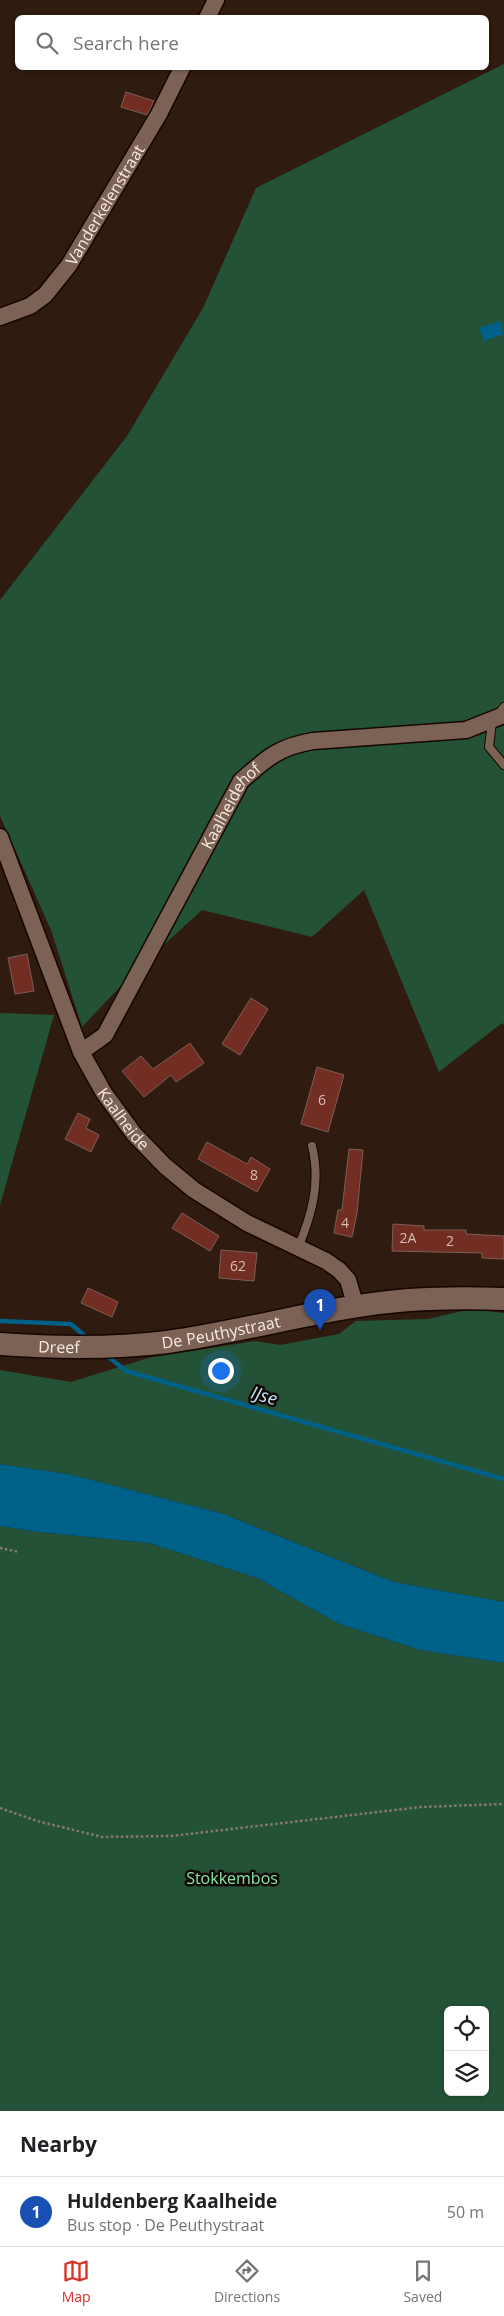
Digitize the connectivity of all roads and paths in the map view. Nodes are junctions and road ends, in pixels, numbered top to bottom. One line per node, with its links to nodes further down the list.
1 (216, 0): 2 (street)
2 (208, 15)
3 (181, 70): 4 (street, Vanderkelenstraat)
4 (0, 317)
5 (504, 707): 6 (lane)
6 (498, 718): 7 (lane); 9 (street, Kaalheidehof)
7 (504, 766)
8 (0, 837): 9 (street, Kaalheide)
9 (81, 1052): 11 (street, Kaalheide)
10 (312, 1146): 11 (lane)
11 (298, 1249): 13 (street, Kaalheide)
12 (504, 1299): 13 (main road, De Peuthystraat)
13 (356, 1307): 15 (main road, De Peuthystraat)
14 (0, 1344): 15 (main road, Dreef)
15 (118, 1345)
16 (0, 1548): 17 (path)
17 (19, 1552)
18 (504, 1804): 19 (path)
19 (0, 1808)

